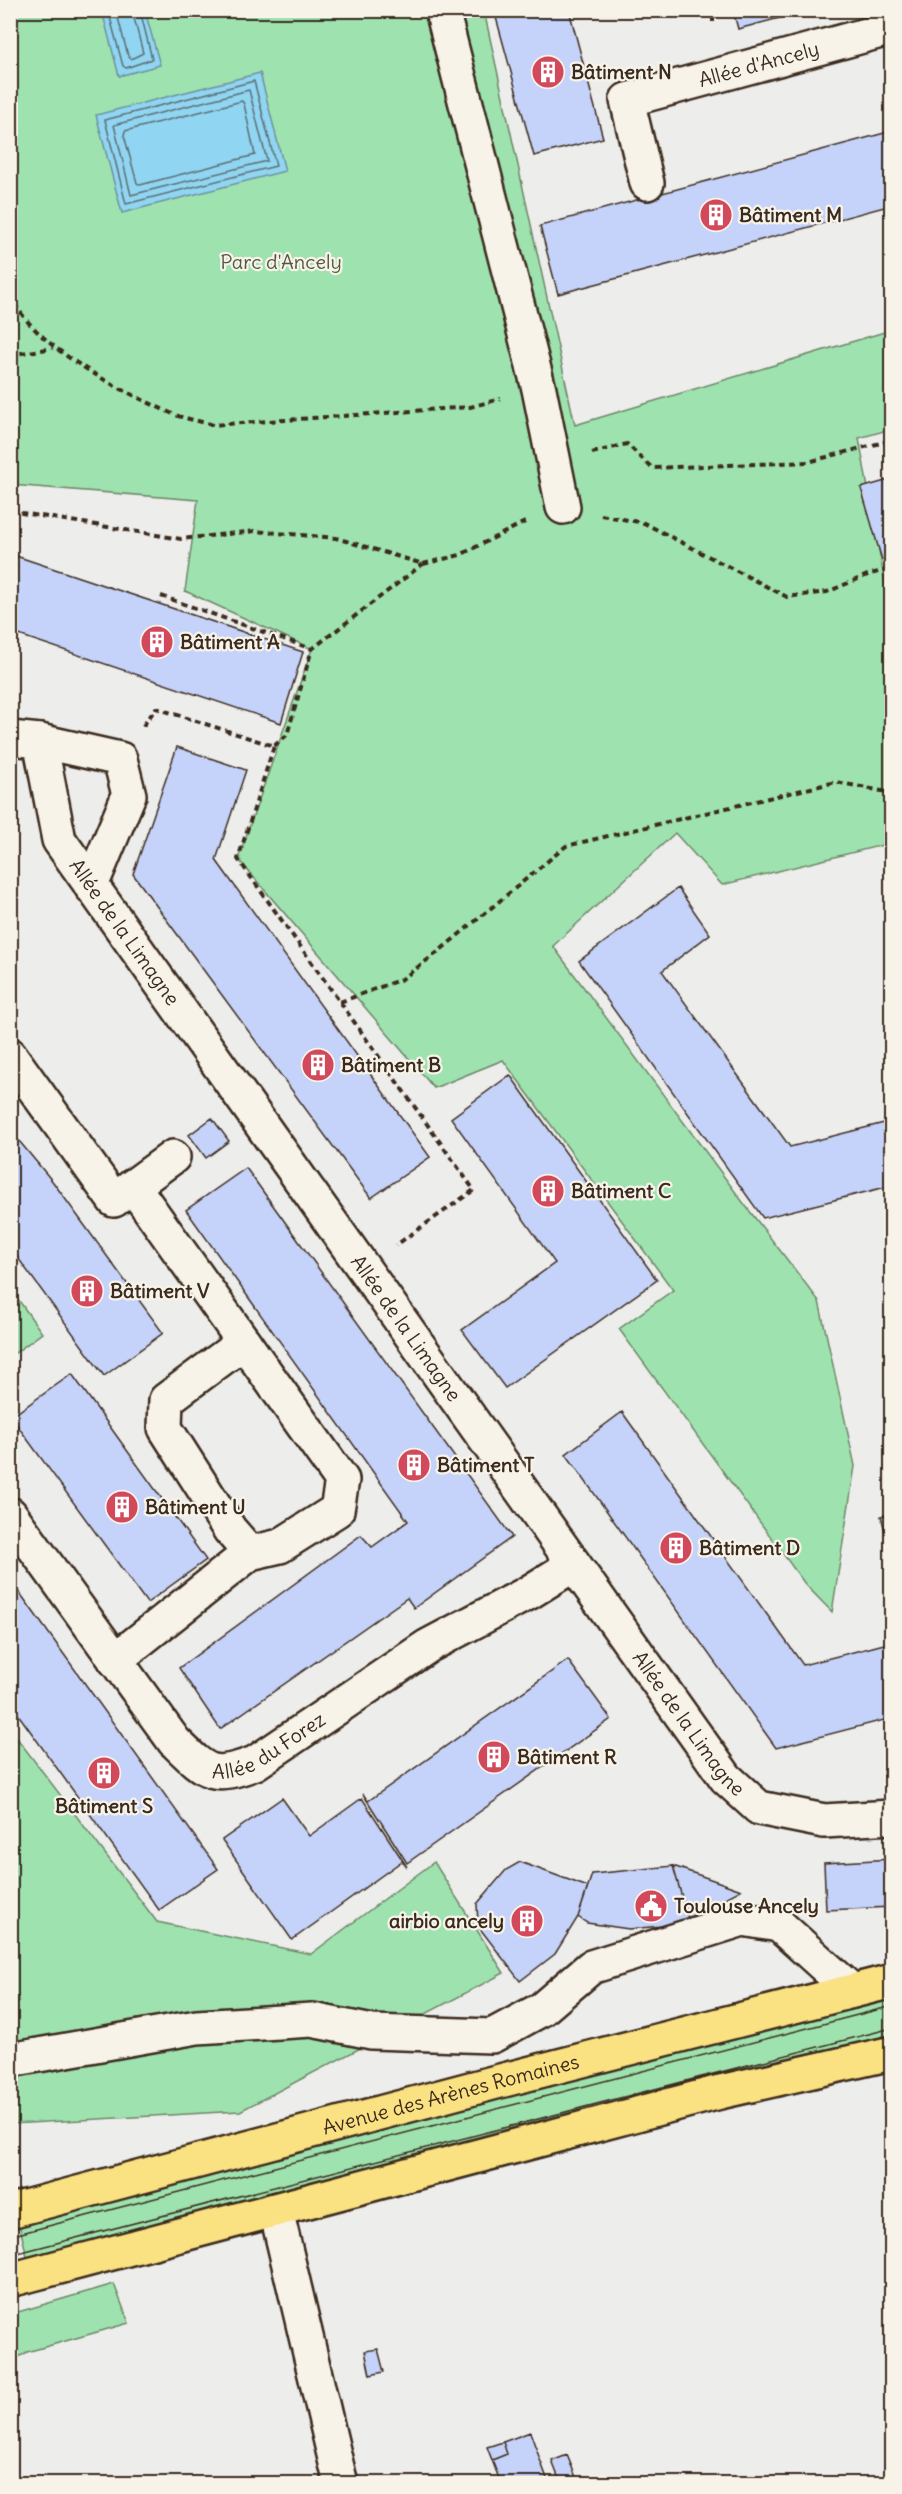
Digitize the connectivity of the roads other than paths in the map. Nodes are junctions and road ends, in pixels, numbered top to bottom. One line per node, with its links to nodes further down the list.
1 (442, 10): 4 (street)
2 (891, 28): 3 (street, Allée d'Ancely)
3 (647, 183)
4 (563, 507)
5 (25, 740): 6 (street, Allée de la Limagne); 6 (street)
6 (91, 886): 13 (street, Allée de la Limagne)
7 (10, 1055): 9 (street)
8 (173, 1157): 9 (street)
9 (132, 1186): 10 (street)
10 (244, 1342): 12 (street); 12 (street)
11 (10, 1514): 14 (street, Allée du Forez)
12 (250, 1553): 14 (street)
13 (573, 1565): 14 (street, Allée du Forez); 15 (street, Allée de la Limagne)
14 (115, 1660)
15 (891, 1817)
16 (891, 1981): 17 (main road, Avenue des Arènes Romaines)
17 (852, 1991): 18 (street); 21 (main road, Avenue des Arènes Romaines)
18 (492, 2036): 20 (street); 21 (street)
19 (891, 2053): 22 (main road)
20 (10, 2060)
21 (500, 2081): 23 (main road, Avenue des Arènes Romaines)
22 (276, 2210): 24 (main road); 25 (street)
23 (10, 2211)
24 (10, 2280)
25 (341, 2484)

